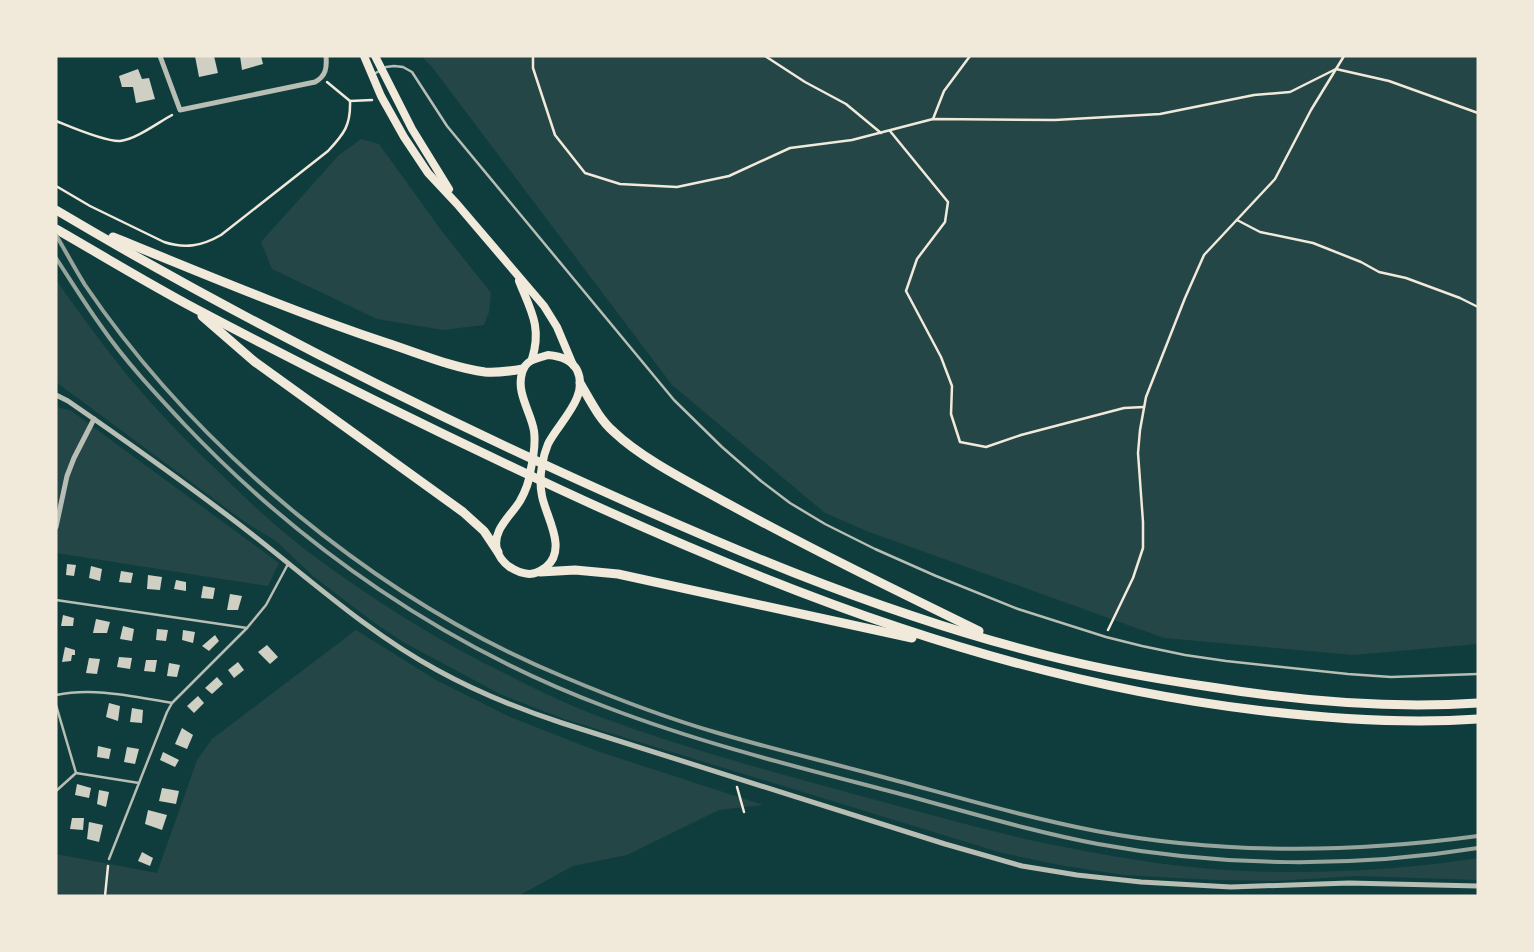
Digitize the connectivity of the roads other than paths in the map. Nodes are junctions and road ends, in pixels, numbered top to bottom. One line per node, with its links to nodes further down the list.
1 (160, 56): 2 (street)
2 (326, 56)
3 (364, 56): 6 (main road)
4 (375, 56): 5 (main road)
5 (381, 69): 6 (lane); 7 (main road); 27 (lane)
6 (372, 75): 7 (main road)
7 (457, 204): 11 (main road)
8 (56, 210): 9 (highway)
9 (80, 224): 15 (highway); 25 (highway)
10 (56, 229): 12 (highway)
11 (516, 275): 13 (main road); 14 (main road)
12 (194, 308): 20 (highway); 26 (highway)
13 (532, 359): 14 (main road); 15 (main road)
14 (573, 365): 16 (main road)
15 (523, 369): 20 (main road)
16 (580, 382): 22 (main road); 25 (highway)
17 (56, 395): 18 (street)
18 (94, 419): 19 (street); 21 (street)
19 (56, 527)
20 (498, 552): 22 (main road)
21 (289, 563): 24 (lane); 37 (street)
22 (540, 572): 26 (highway)
23 (56, 600): 24 (lane)
24 (247, 628): 29 (lane)
25 (1004, 644): 30 (highway)
26 (960, 648): 32 (highway)
27 (1478, 674)
28 (56, 695): 29 (lane)
29 (172, 703): 34 (lane)
30 (1478, 703)
31 (56, 705): 33 (lane)
32 (1478, 719)
33 (76, 773): 34 (lane); 35 (lane)
34 (139, 783): 36 (lane)
35 (56, 791)
36 (109, 859)
37 (1478, 886)

